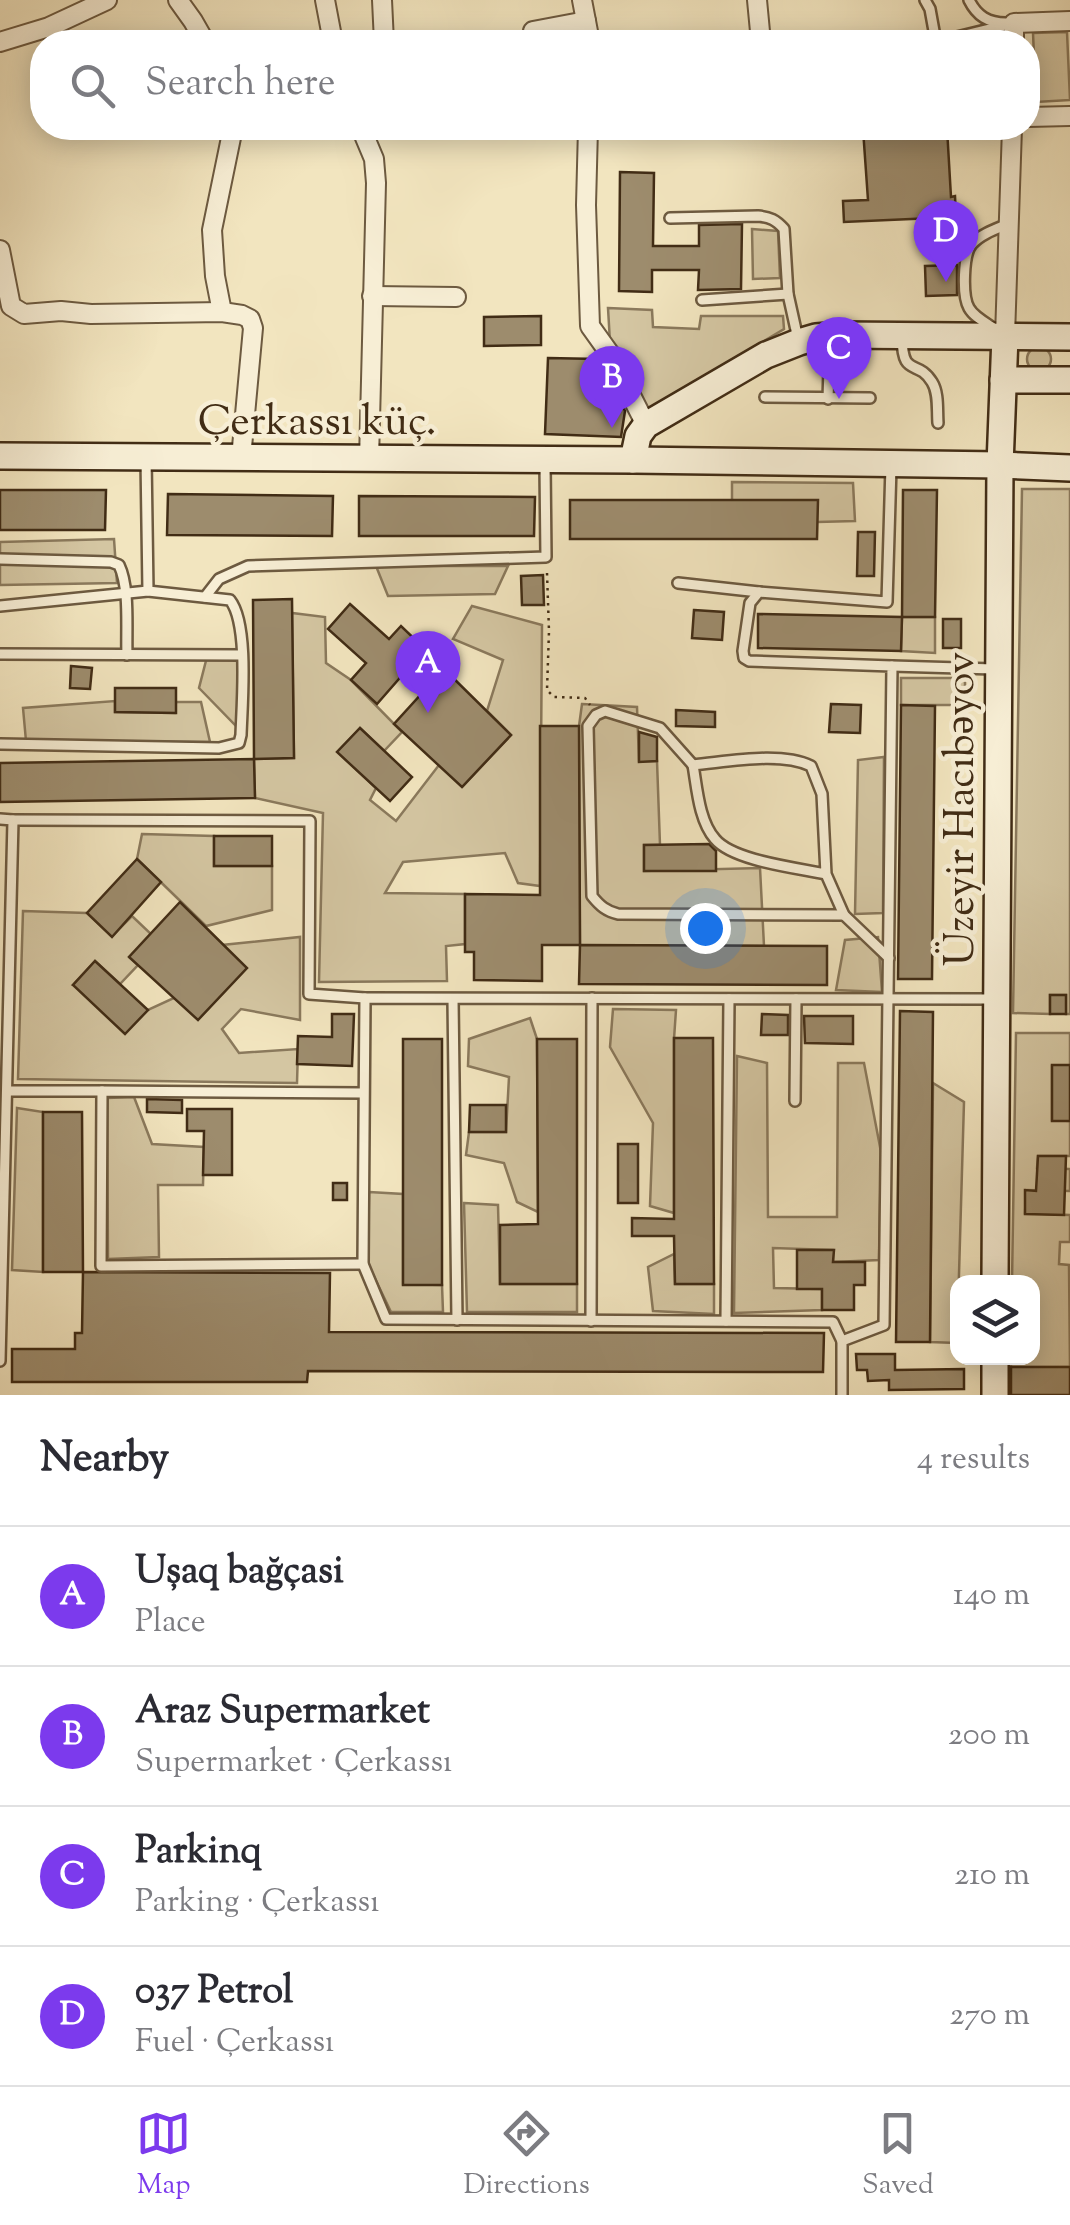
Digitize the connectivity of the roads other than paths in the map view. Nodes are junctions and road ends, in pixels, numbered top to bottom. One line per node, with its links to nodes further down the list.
1 (107, 0): 11 (street)
2 (178, 0): 12 (street)
3 (326, 0): 13 (street)
4 (382, 0): 14 (street)
5 (582, 0): 10 (street)
6 (756, 0): 17 (street)
7 (925, 0): 18 (lane)
8 (969, 0): 19 (lane)
9 (1070, 21): 20 (street)
10 (586, 22): 15 (street); 16 (street)
11 (38, 30)
12 (199, 30)
13 (330, 30)
14 (383, 30)
15 (540, 30)
16 (588, 30)
17 (760, 30)
18 (934, 30)
19 (1008, 30)
20 (1028, 30)
21 (30, 32): 22 (street)
22 (0, 42)
23 (1070, 116): 24 (street)
24 (1040, 117)
25 (231, 140): 36 (street)
26 (366, 140): 33 (street)
27 (588, 140): 48 (street)
28 (1012, 140): 30 (street)
29 (670, 218): 32 (lane)
30 (1008, 224): 39 (street); 39 (lane)
31 (0, 250): 36 (street)
32 (788, 294): 35 (lane); 41 (lane)
33 (372, 296): 34 (street); 52 (street)
34 (456, 297)
35 (702, 300)
36 (222, 312): 51 (street)
37 (902, 335): 38 (street); 39 (street); 47 (lane)
38 (830, 336): 41 (street); 45 (lane)
39 (1005, 336): 40 (street); 42 (street, Üzeyir Hacıbəyov)
40 (1070, 337)
41 (799, 342): 48 (street)
42 (1003, 380): 43 (street); 56 (street, Üzeyir Hacıbəyov)
43 (1070, 380)
44 (765, 397): 45 (lane)
45 (828, 398): 46 (lane)
46 (870, 398)
47 (938, 423)
48 (646, 425): 53 (street)
49 (0, 456): 50 (street, Çerkassı küç.)
50 (146, 458): 51 (street, Çerkassı küç.); 60 (lane)
51 (241, 458): 52 (street, Çerkassı küç.)
52 (369, 460): 54 (street, Çerkassı küç.)
53 (633, 460): 54 (street, Çerkassı küç.); 55 (street, Çerkassı küç.)
54 (545, 461): 63 (lane)
55 (891, 463): 56 (street, Çerkassı küç.); 61 (lane)
56 (1000, 465): 57 (street, Çerkassı küç.); 69 (street, Üzeyir Hacıbəyov)
57 (1070, 468)
58 (0, 559): 62 (lane)
59 (678, 584): 61 (lane)
60 (148, 591): 62 (lane); 63 (lane)
61 (758, 592): 68 (lane)
62 (124, 594): 64 (lane); 66 (lane)
63 (205, 597): 67 (lane)
64 (0, 606)
65 (0, 654): 66 (lane)
66 (127, 655): 67 (lane)
67 (242, 655): 70 (lane)
68 (892, 666): 69 (lane); 76 (lane)
69 (1000, 669): 82 (street, Üzeyir Hacıbəyov)
70 (0, 744)
71 (692, 764): 74 (lane); 74 (lane); 75 (lane)
72 (0, 819): 73 (lane)
73 (13, 820): 77 (lane); 84 (lane)
74 (826, 874): 75 (lane)
75 (844, 915): 76 (lane)
76 (889, 958): 79 (lane)
77 (365, 998): 80 (lane); 86 (lane)
78 (592, 998): 80 (lane); 83 (lane); 91 (lane)
79 (888, 998): 81 (lane); 82 (lane); 93 (lane)
80 (453, 999): 90 (lane)
81 (796, 999): 83 (lane); 87 (lane)
82 (997, 999): 89 (street, Üzeyir Hacıbəyov)
83 (729, 1000): 92 (lane)
84 (7, 1090): 85 (lane); 94 (lane)
85 (102, 1091): 86 (lane); 88 (lane)
86 (364, 1092): 88 (lane)
87 (795, 1101)
88 (362, 1264): 90 (lane)
89 (995, 1275)
90 (457, 1320): 91 (lane)
91 (591, 1321): 92 (lane)
92 (726, 1322): 93 (lane)
93 (842, 1341): 96 (lane)
94 (0, 1361)
95 (995, 1365): 97 (street)
96 (842, 1395)
97 (995, 1395)

